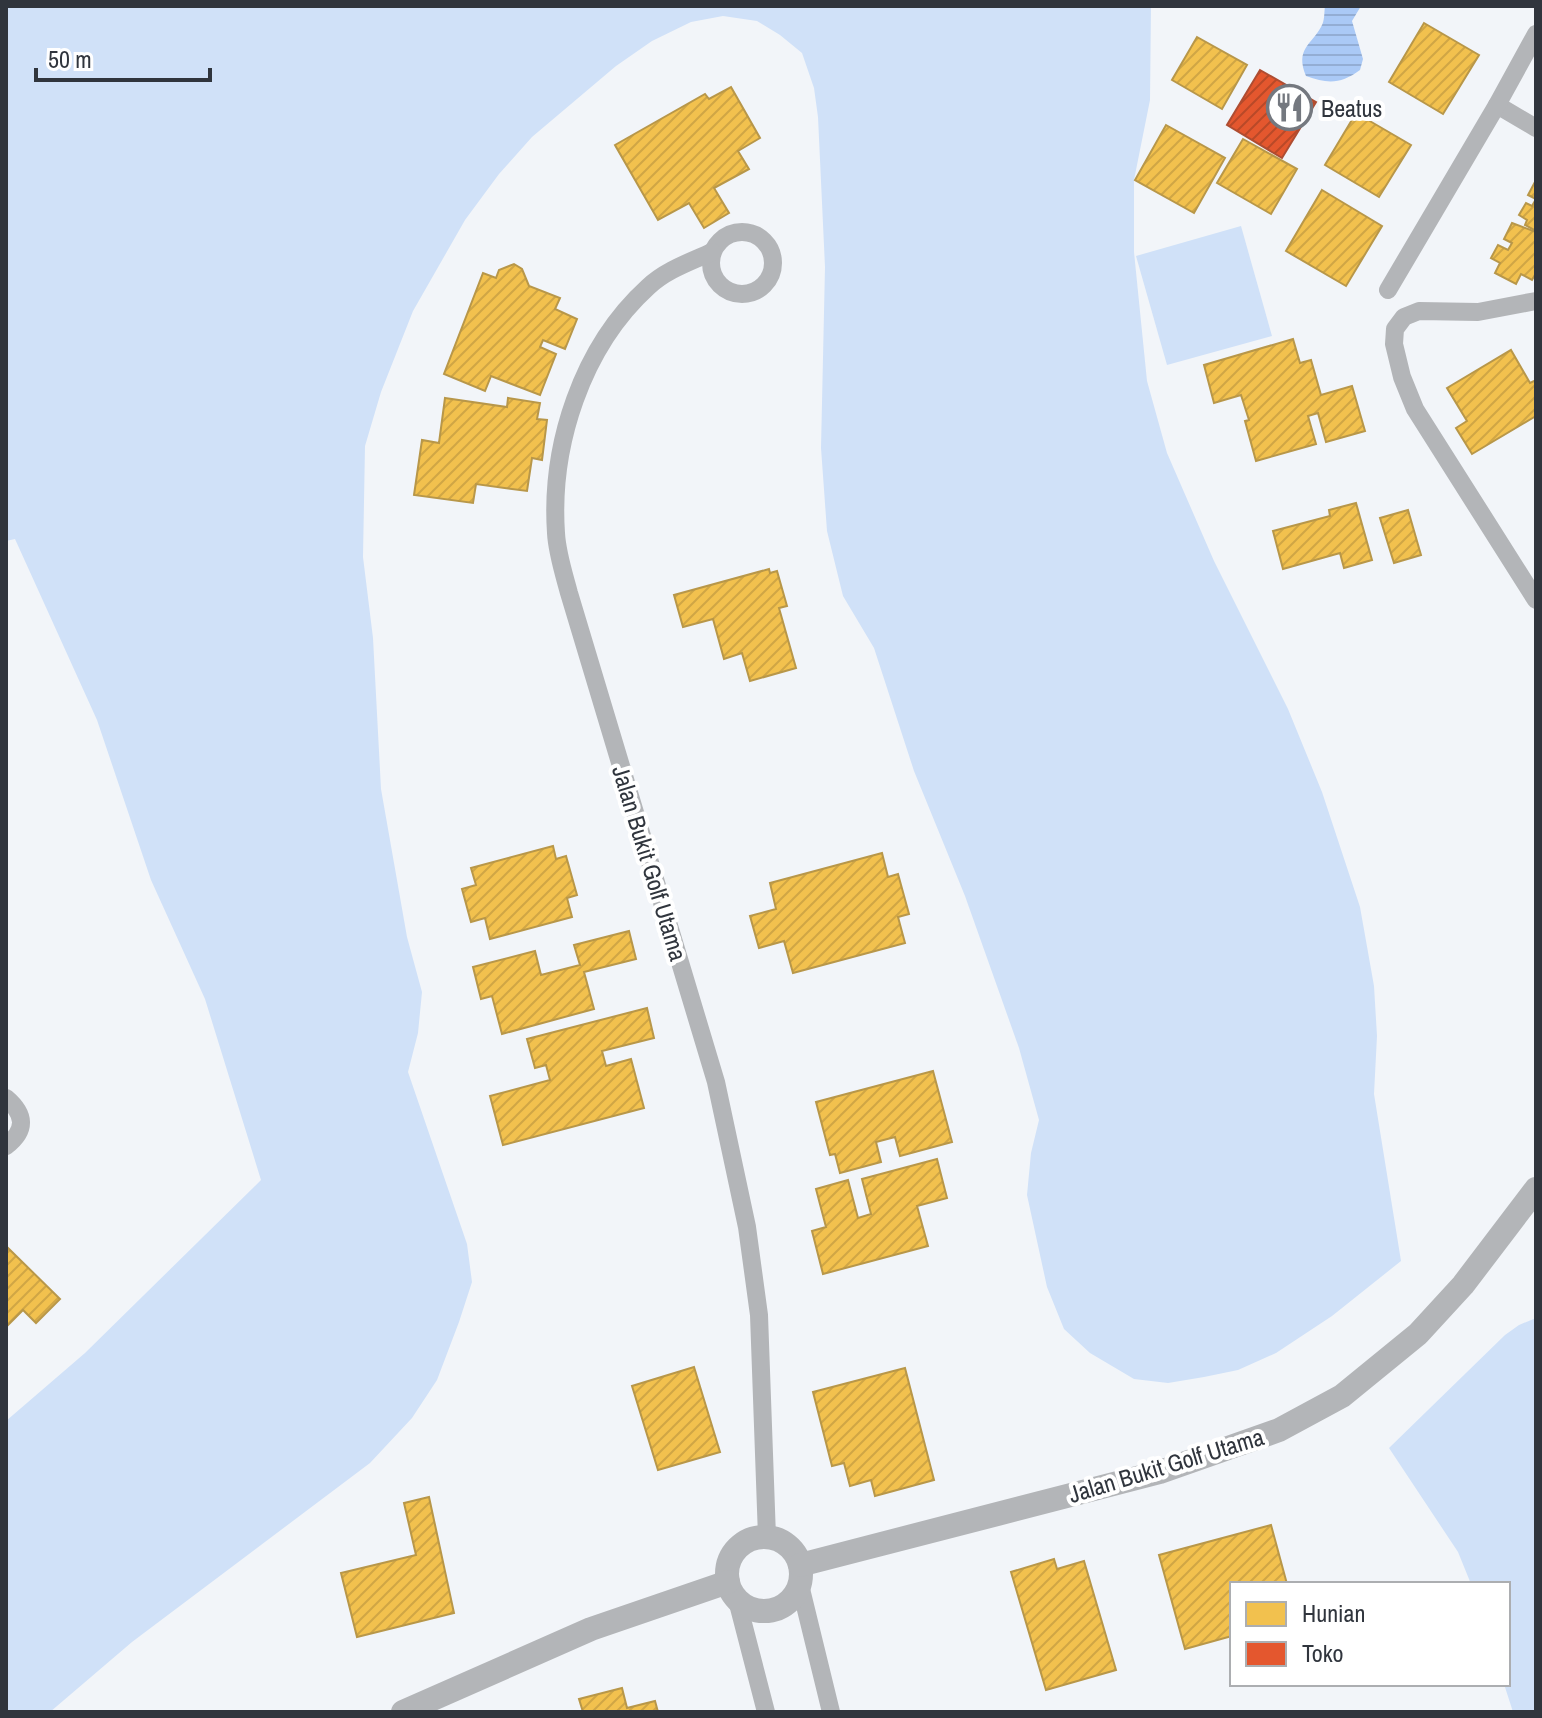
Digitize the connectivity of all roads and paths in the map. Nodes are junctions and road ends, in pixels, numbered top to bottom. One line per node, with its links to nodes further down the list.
1 (1536, 34): 2 (street)
2 (1497, 105): 3 (street); 5 (street)
3 (1536, 128)
4 (712, 252): 11 (street, Jalan Bukit Golf Utama)
5 (1388, 290)
6 (1536, 301): 7 (street)
7 (1536, 600)
8 (6, 1098): 9 (street)
9 (6, 1146)
10 (1536, 1189): 12 (street, Jalan Bukit Golf Utama)
11 (767, 1537): 12 (street); 13 (street)
12 (800, 1575): 13 (street); 16 (street)
13 (732, 1591): 14 (street); 15 (street)
14 (403, 1712)
15 (766, 1712)
16 (831, 1712)

